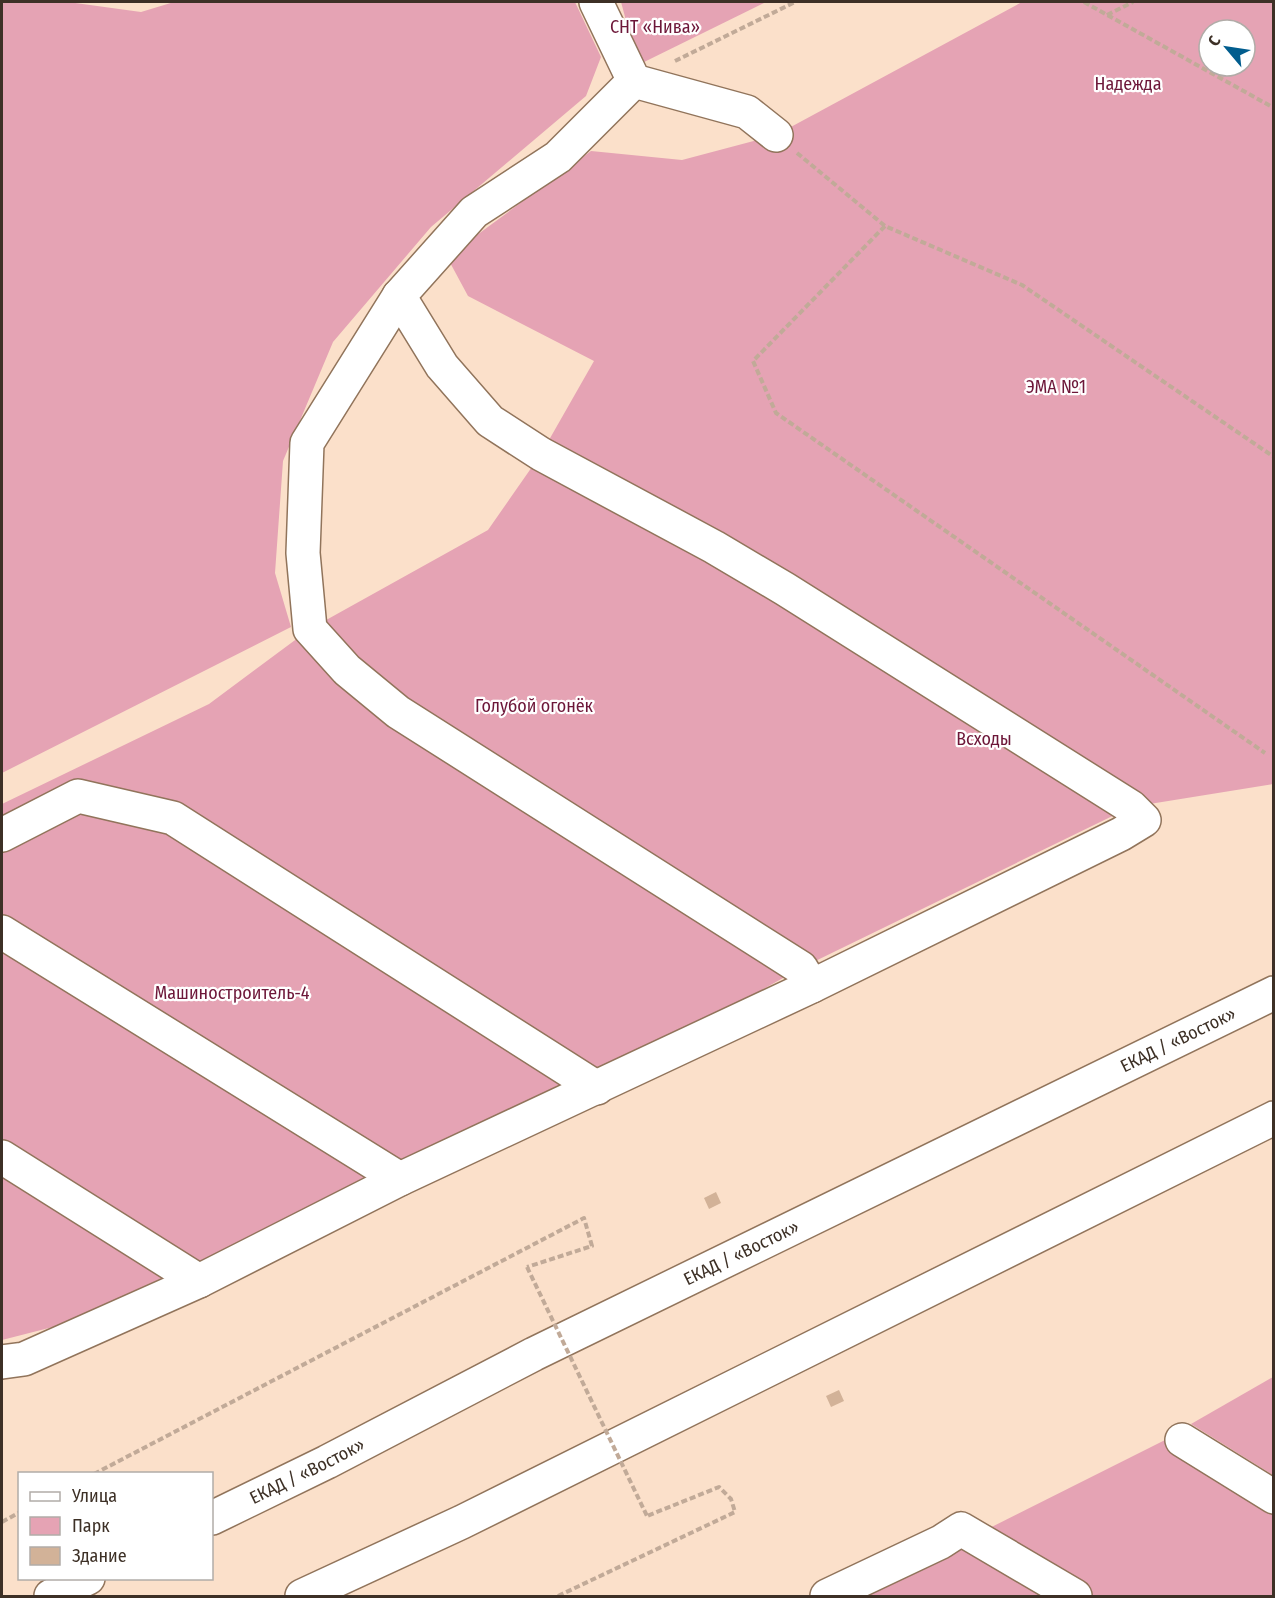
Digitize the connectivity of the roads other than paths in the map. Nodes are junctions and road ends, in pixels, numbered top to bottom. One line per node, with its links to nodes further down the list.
1 (596, 2): 2 (main road)
2 (634, 81): 3 (main road); 4 (main road)
3 (776, 135)
4 (399, 296): 7 (main road); 7 (main road)
5 (2, 836): 9 (main road)
6 (2, 932): 12 (main road)
7 (812, 986): 9 (main road)
8 (1274, 993): 17 (main road, ЕКАД / «Восток»)
9 (597, 1088): 12 (main road)
10 (1274, 1118): 20 (main road)
11 (2, 1157): 13 (main road)
12 (400, 1179): 13 (main road)
13 (200, 1281): 14 (main road)
14 (2, 1362)
15 (1182, 1440): 16 (main road)
16 (1274, 1497)
17 (213, 1518)
18 (84, 1580): 19 (main road)
19 (51, 1596)
20 (302, 1596)
21 (828, 1596): 22 (main road)
22 (1075, 1596)

